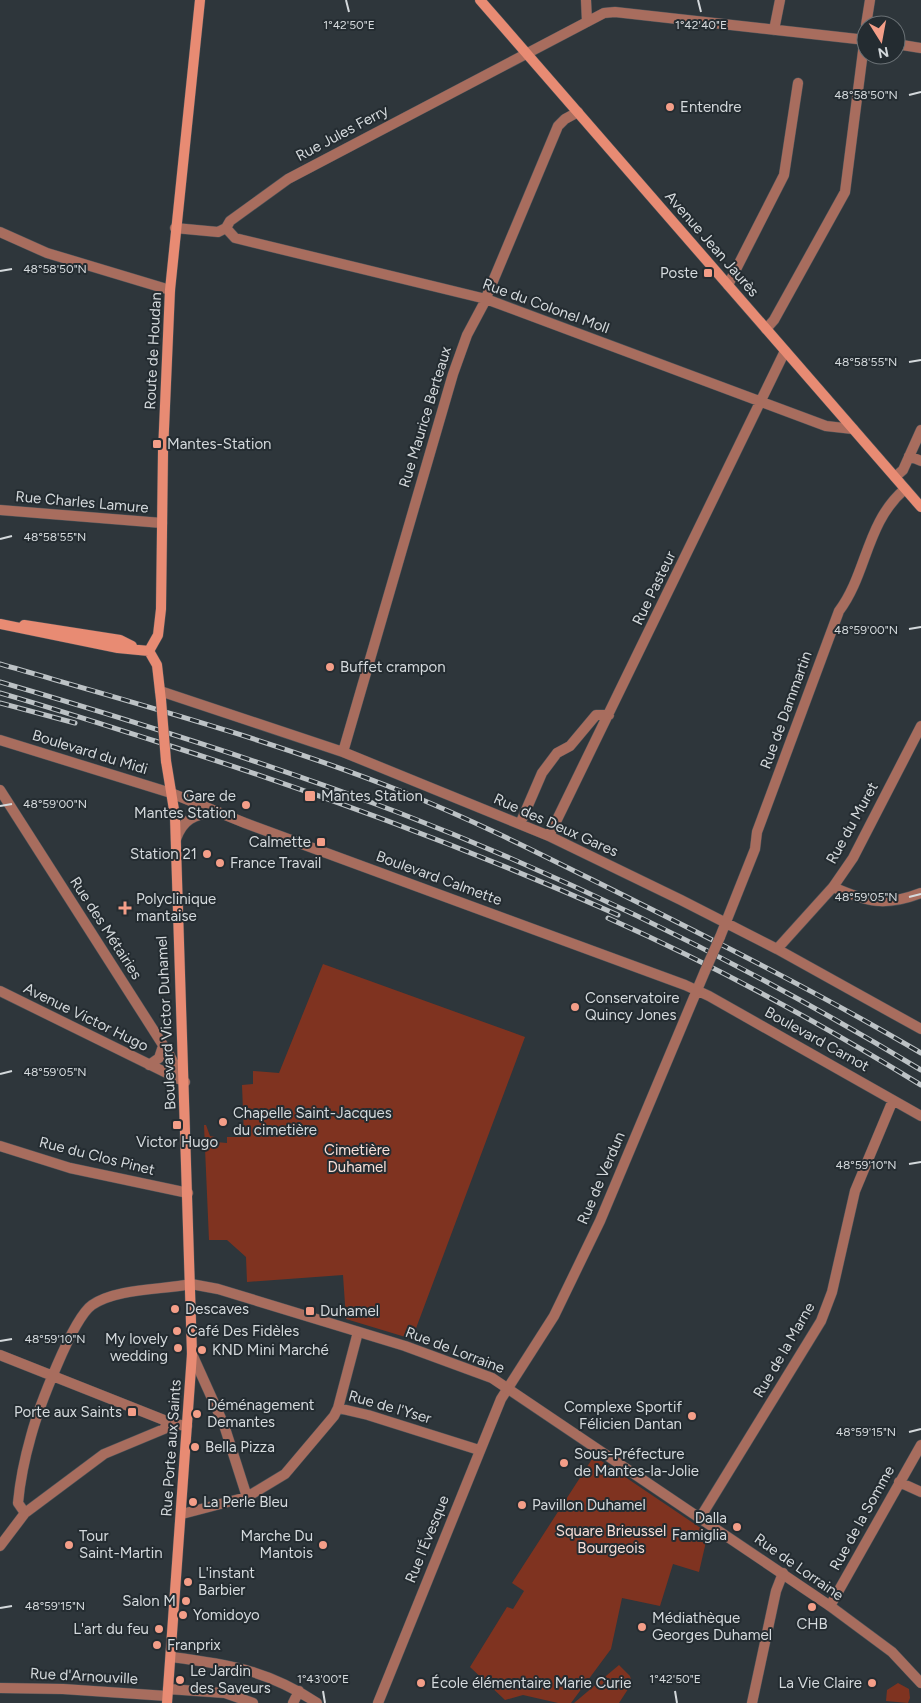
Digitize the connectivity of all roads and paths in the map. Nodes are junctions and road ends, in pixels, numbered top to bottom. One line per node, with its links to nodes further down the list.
1 (200, 0): 16 (main road, Route de Houdan)
2 (480, 0): 12 (main road, Avenue Jean Jaurès)
3 (586, 0): 7 (street)
4 (780, 0): 8 (street)
5 (870, 0): 6 (street)
6 (868, 15)
7 (587, 22): 8 (street, Rue Jules Ferry); 12 (street, Rue Jules Ferry)
8 (774, 30): 9 (street, Rue Jules Ferry)
9 (856, 39)
10 (906, 46): 11 (street)
11 (921, 48)
12 (527, 54): 15 (main road, Avenue Jean Jaurès); 17 (street, Rue Jules Ferry)
13 (862, 65): 22 (street)
14 (798, 83): 19 (street)
15 (578, 112): 19 (main road, Avenue Jean Jaurès); 21 (street, Rue Maurice Berteaux)
16 (175, 228): 17 (street); 20 (main road, Route de Houdan)
17 (226, 228): 21 (street, Rue du Colonel Moll)
18 (0, 232): 20 (street)
19 (728, 285): 22 (main road, Avenue Jean Jaurès)
20 (170, 290): 33 (main road, Route de Houdan)
21 (486, 299): 24 (street, Rue du Colonel Moll); 40 (street, Rue Maurice Berteaux)
22 (766, 330): 23 (main road, Avenue Jean Jaurès)
23 (786, 351): 24 (street, Rue Pasteur); 25 (main road, Avenue Jean Jaurès)
24 (760, 401): 25 (street, Rue du Colonel Moll); 37 (street, Rue Pasteur)
25 (852, 429): 29 (main road, Avenue Jean Jaurès)
26 (921, 430): 27 (street)
27 (909, 456): 28 (street); 29 (street)
28 (921, 461)
29 (894, 477): 30 (main road, Avenue Jean Jaurès)
30 (905, 490): 31 (main road, Avenue Jean Jaurès); 49 (street, Rue de Dammartin)
31 (921, 507)
32 (0, 510): 33 (street, Rue Charles Lamure)
33 (162, 524): 35 (main road, Route de Houdan)
34 (0, 623): 35 (main road)
35 (149, 650): 36 (main road)
36 (161, 696): 40 (street, Rue des Deux Gares); 42 (main road, Boulevard Victor Duhamel, bridge)
37 (609, 715): 44 (street); 45 (street, Rue Pasteur)
38 (921, 726): 47 (street, Rue du Muret)
39 (0, 740): 42 (street, Boulevard du Midi)
40 (344, 752): 44 (street, Rue des Deux Gares)
41 (0, 790): 55 (street, Rue des Métairies)
42 (171, 793): 43 (street, Boulevard Calmette); 46 (main road, Boulevard Victor Duhamel)
43 (215, 812): 46 (street); 53 (street, Boulevard Calmette)
44 (520, 824): 45 (street, Rue des Deux Gares)
45 (549, 836): 49 (street, Rue des Deux Gares)
46 (175, 840): 57 (main road, Boulevard Victor Duhamel)
47 (833, 887): 48 (street); 51 (street, Rue du Muret)
48 (921, 893)
49 (725, 924): 50 (street, Rue de Dammartin); 51 (street, Rue des Deux Gares)
50 (720, 937): 53 (street, Rue de Verdun, bridge)
51 (777, 949): 54 (street, Rue des Deux Gares)
52 (0, 991): 56 (street, Avenue Victor Hugo)
53 (697, 991): 58 (street, Boulevard Carnot); 67 (street, Rue de Verdun)
54 (921, 1029)
55 (163, 1046): 56 (street); 57 (street, Rue des Métairies)
56 (150, 1065): 57 (street, Avenue Victor Hugo)
57 (185, 1082): 61 (main road, Boulevard Victor Duhamel)
58 (893, 1100): 59 (street, Boulevard Carnot); 78 (street, Rue de la Marne)
59 (921, 1116)
60 (0, 1146): 61 (street, Rue du Clos Pinet)
61 (188, 1193): 62 (main road, Boulevard Victor Duhamel)
62 (191, 1284): 63 (street, Rue de Lorraine); 64 (main road, Rue Porte aux Saints); 66 (street, Rue de Lorraine)
63 (358, 1332): 67 (street, Rue de Lorraine); 68 (street)
64 (192, 1354): 70 (main road, Rue Porte aux Saints); 75 (street)
65 (0, 1355): 66 (street)
66 (54, 1375): 69 (street); 76 (street, Rue de Lorraine)
67 (508, 1388): 72 (street, Rue l'Évesque); 78 (street, Rue de Lorraine)
68 (338, 1408): 72 (street, Rue de l'Yser); 75 (street, Rue de l'Yser)
69 (169, 1421): 70 (street); 76 (street)
70 (186, 1426): 77 (main road, Rue Porte aux Saints)
71 (921, 1445): 73 (street, Rue de la Somme)
72 (479, 1450): 90 (street, Rue l'Évesque)
73 (900, 1482): 74 (street); 81 (street, Rue de la Somme)
74 (921, 1492)
75 (247, 1497): 77 (street, Rue de l'Yser)
76 (25, 1513): 79 (street)
77 (182, 1514): 82 (main road, Rue Porte aux Saints)
78 (700, 1518): 80 (street, Rue de Lorraine)
79 (0, 1546)
80 (783, 1573): 81 (street, Rue de Lorraine); 91 (street)
81 (830, 1606): 83 (street, Rue de Lorraine)
82 (171, 1657): 85 (street); 86 (main road, Rue Porte aux Saints)
83 (921, 1683)
84 (0, 1688): 86 (street, Rue d'Arnouville)
85 (299, 1691): 88 (street); 89 (street)
86 (167, 1696): 87 (street, Rue d'Arnouville)
87 (253, 1703)
88 (294, 1703)
89 (317, 1703)
90 (378, 1703)
91 (752, 1703)

